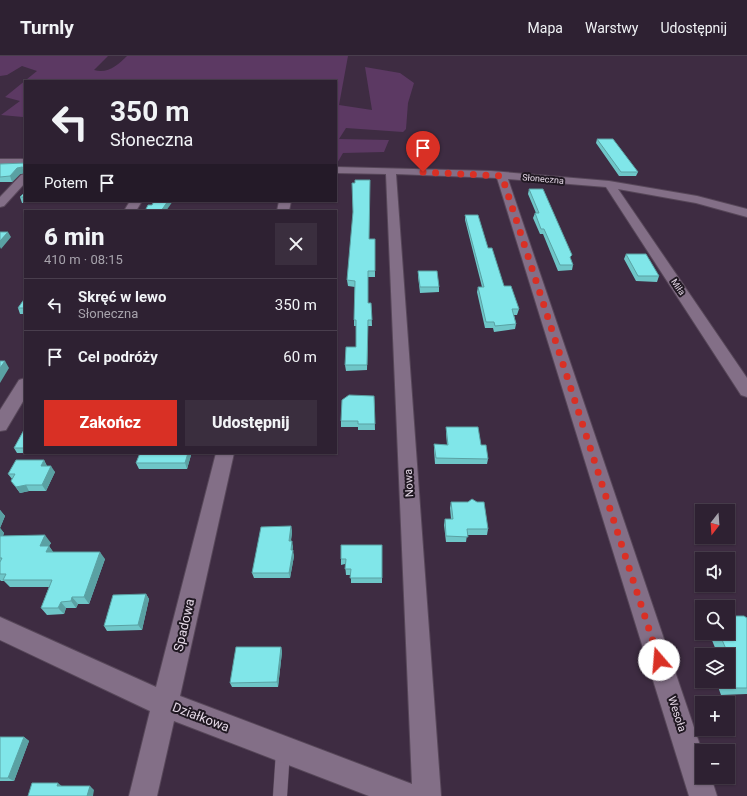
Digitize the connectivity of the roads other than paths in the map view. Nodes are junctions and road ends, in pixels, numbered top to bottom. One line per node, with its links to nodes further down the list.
1 (0, 162): 2 (street)
2 (24, 162)
3 (337, 170): 4 (street, Słoneczna)
4 (391, 171): 5 (street, Słoneczna); 20 (street, Nowa)
5 (502, 176): 7 (street, Słoneczna); 21 (street, Wesoła)
6 (24, 178): 8 (street)
7 (609, 184): 9 (street, Słoneczna); 11 (street, Miła)
8 (0, 204)
9 (747, 213)
10 (24, 386): 12 (street)
11 (747, 391)
12 (0, 425)
13 (225, 454): 15 (street, Spadowa)
14 (0, 628): 15 (street, Działkowa)
15 (165, 704): 16 (street, Działkowa); 17 (street, Spadowa)
16 (283, 749): 18 (lane); 19 (street, Działkowa)
17 (143, 796)
18 (280, 796)
19 (406, 796)
20 (427, 796)
21 (703, 796)

